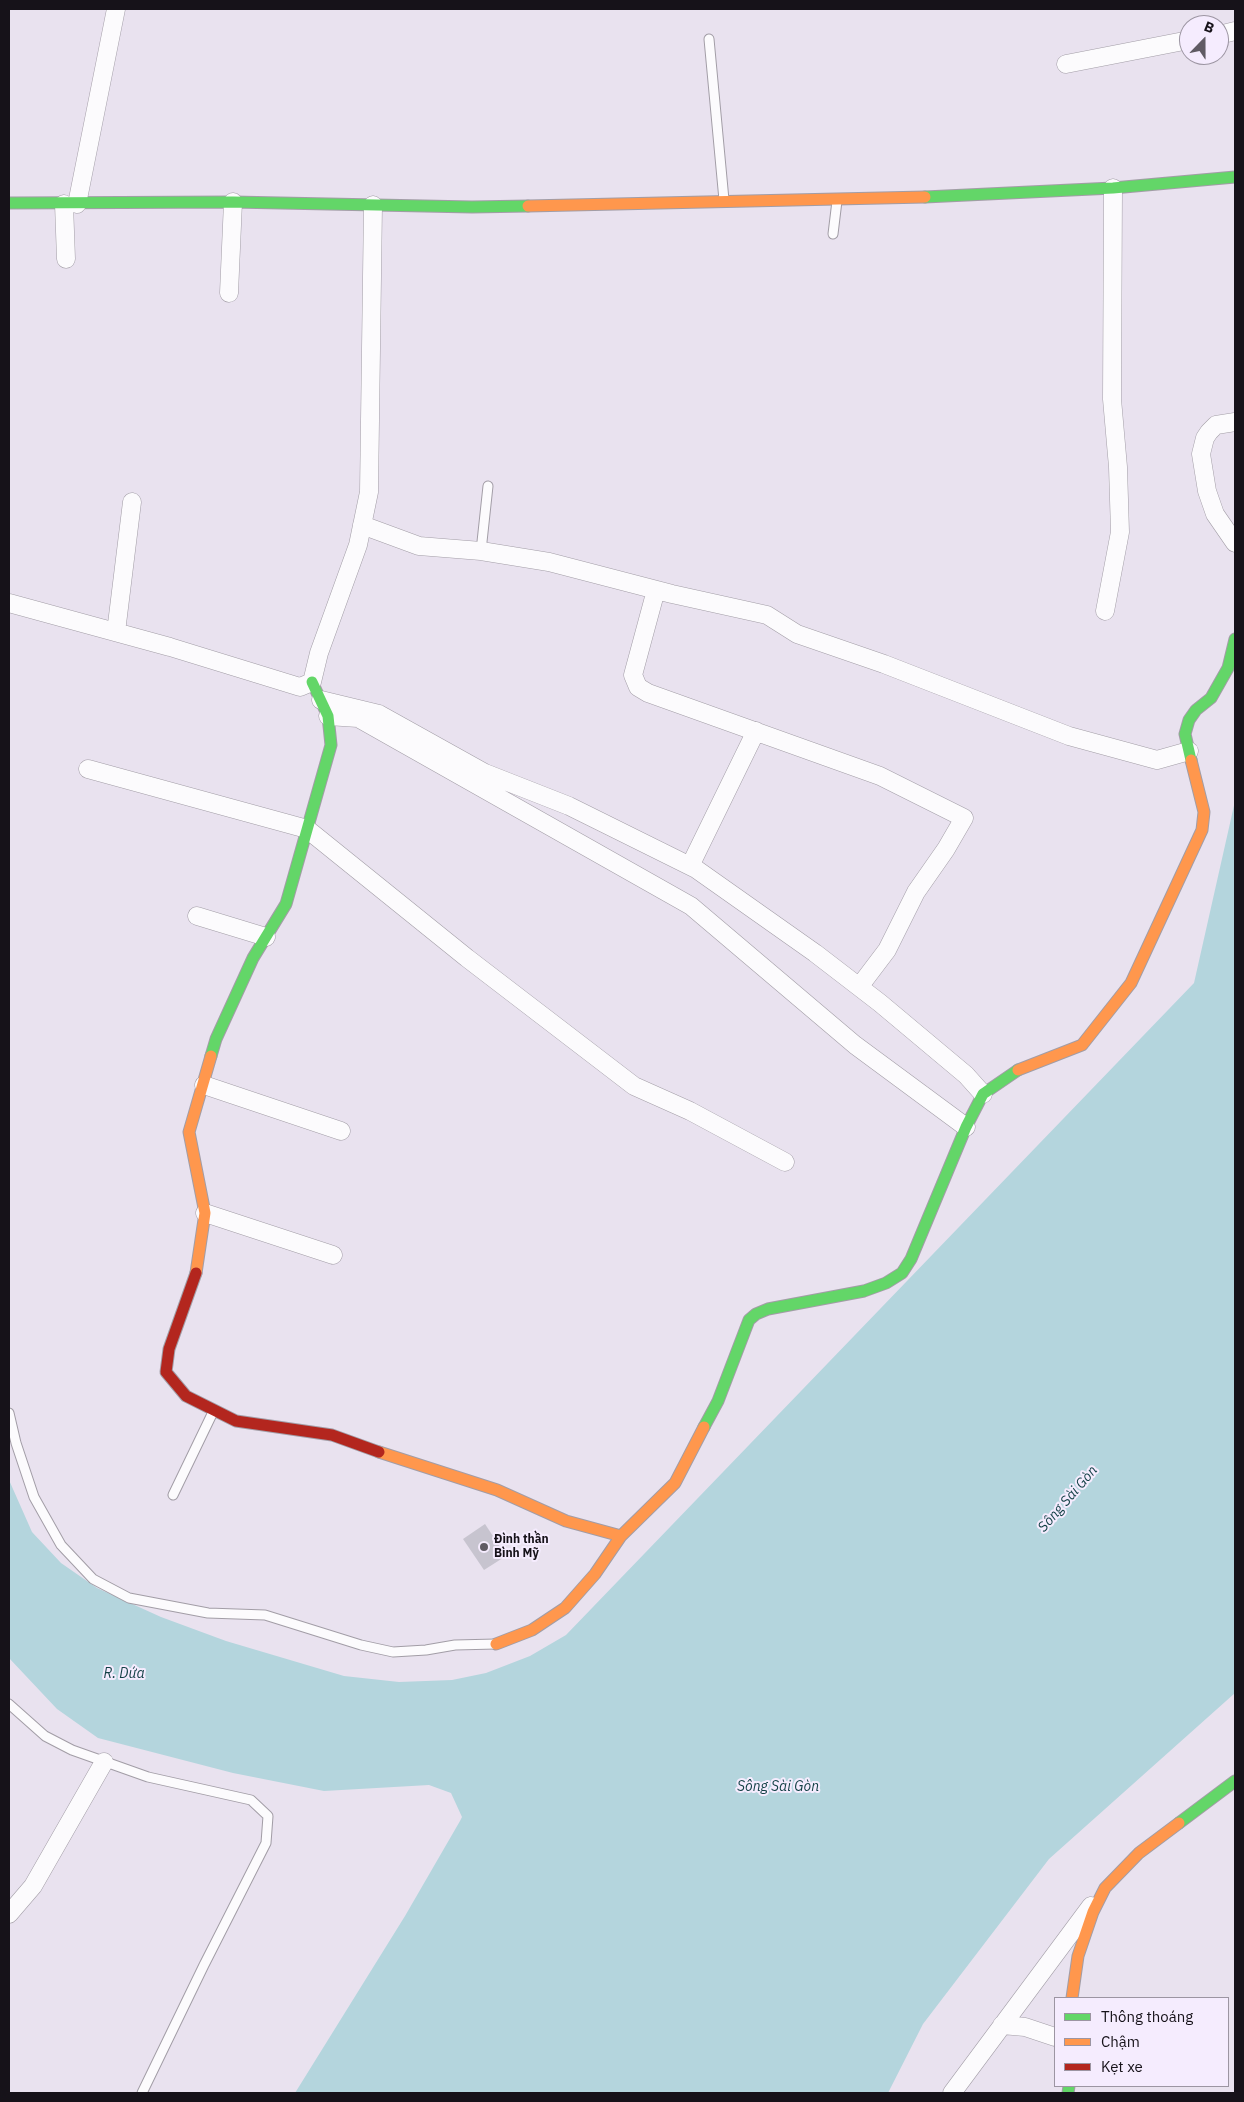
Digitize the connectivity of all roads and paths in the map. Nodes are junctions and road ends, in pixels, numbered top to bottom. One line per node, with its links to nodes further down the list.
1 (116, 9): 11 (street)
2 (709, 39): 9 (lane)
3 (1179, 42): 4 (street)
4 (1066, 64)
5 (1235, 177): 6 (street)
6 (1113, 188): 7 (street); 24 (street)
7 (837, 200): 9 (street); 13 (lane)
8 (233, 202): 11 (street); 12 (street); 15 (street)
9 (724, 202): 12 (street)
10 (9, 203): 11 (street)
11 (71, 204): 14 (street)
12 (372, 205): 19 (street)
13 (832, 234)
14 (66, 259)
15 (229, 293)
16 (1235, 422): 20 (street)
17 (488, 486): 21 (lane)
18 (132, 502): 25 (street)
19 (362, 525): 21 (street); 27 (street)
20 (1235, 543)
21 (481, 551): 22 (street)
22 (656, 590): 29 (street); 30 (street)
23 (9, 603): 25 (street)
24 (1105, 611)
25 (116, 632): 27 (street)
26 (1235, 639): 30 (street)
27 (312, 682): 28 (street)
28 (325, 708): 32 (street); 33 (street); 39 (street)
29 (756, 731): 33 (street); 36 (street)
30 (1189, 751): 38 (street)
31 (88, 769): 32 (street)
32 (307, 829): 35 (street); 41 (street)
33 (690, 866): 36 (street)
34 (197, 916): 35 (street)
35 (266, 937): 37 (street)
36 (859, 987): 38 (street)
37 (204, 1085): 40 (street); 42 (street)
38 (983, 1094): 39 (street)
39 (966, 1127): 47 (street)
40 (341, 1131)
41 (785, 1162)
42 (205, 1212): 43 (street); 44 (street)
43 (333, 1254)
44 (214, 1410): 46 (lane); 47 (street)
45 (9, 1413): 48 (lane)
46 (174, 1495)
47 (621, 1536): 48 (street)
48 (496, 1644)
49 (9, 1704): 50 (lane)
50 (104, 1762): 53 (street); 57 (lane)
51 (1235, 1781): 52 (street)
52 (1105, 1888): 54 (street); 55 (street)
53 (9, 1914)
54 (1072, 1997)
55 (1002, 2025): 56 (street); 58 (street)
56 (1054, 2037)
57 (142, 2093)
58 (952, 2093)

